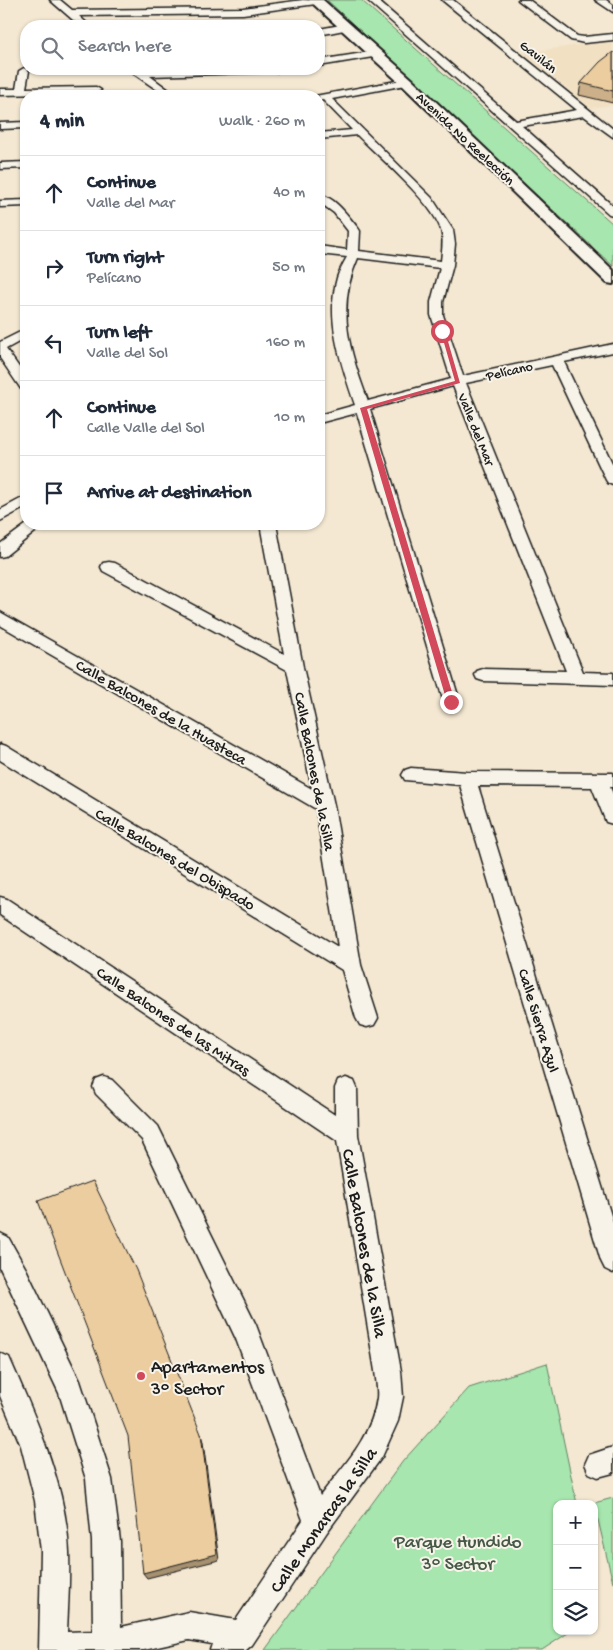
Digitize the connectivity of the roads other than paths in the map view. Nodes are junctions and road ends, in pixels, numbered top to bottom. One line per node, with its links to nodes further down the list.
1 (55, 0): 8 (street)
2 (317, 0): 8 (street); 10 (street, Avenida No Reelección)
3 (372, 0): 25 (street)
4 (447, 0): 24 (street, Gavilán)
5 (523, 0): 12 (street)
6 (600, 0): 7 (street)
7 (613, 9)
8 (70, 13): 9 (street)
9 (78, 20)
10 (346, 27): 11 (street); 13 (street, Avenida No Reelección)
11 (325, 31)
12 (613, 37)
13 (376, 54): 14 (street); 17 (street, Avenida No Reelección)
14 (325, 62)
15 (23, 75): 18 (street)
16 (143, 75): 19 (street)
17 (407, 82): 22 (street); 40 (street, Avenida No Reelección)
18 (21, 90)
19 (164, 90)
20 (20, 91): 21 (street)
21 (0, 92)
22 (325, 97)
23 (325, 101): 28 (street, Valle del Mar)
24 (586, 112): 25 (street); 29 (street, Gavilán)
25 (515, 124): 36 (street)
26 (20, 125): 27 (street)
27 (0, 126)
28 (359, 132): 30 (street); 39 (street, Valle del Mar)
29 (613, 134)
30 (325, 137)
31 (20, 165): 32 (street)
32 (0, 166)
33 (325, 200): 38 (street)
34 (20, 203): 35 (street)
35 (0, 204)
36 (613, 212)
37 (325, 251): 38 (street)
38 (354, 256): 39 (street); 47 (street)
39 (447, 265): 46 (street, Valle del Mar)
40 (613, 279)
41 (20, 336): 42 (street)
42 (0, 348): 45 (street)
43 (613, 348): 44 (street, Pelícano)
44 (556, 359): 46 (street, Pelícano); 49 (street)
45 (20, 377)
46 (458, 382): 47 (street, Pelícano); 60 (street, Valle del Mar)
47 (364, 408): 48 (street, Pelícano); 62 (street)
48 (325, 418)
49 (613, 480)
50 (20, 504): 51 (street)
51 (3, 514): 52 (street)
52 (20, 521)
53 (29, 530): 55 (street)
54 (269, 530): 58 (street, Calle Balcones de la Silla)
55 (0, 552)
56 (109, 567): 58 (street)
57 (0, 618): 67 (street, Calle Balcones de la Huasteca)
58 (295, 667): 67 (street, Calle Balcones de la Silla)
59 (483, 675): 60 (street)
60 (577, 678): 61 (street)
61 (613, 679)
62 (451, 702)
63 (0, 752): 70 (street, Calle Balcones del Obispado)
64 (410, 775): 65 (street)
65 (467, 779): 66 (street); 76 (street, Calle Sierra Azul)
66 (606, 779): 68 (street)
67 (325, 805): 70 (street, Calle Balcones de la Silla)
68 (613, 817)
69 (0, 906): 74 (street, Calle Balcones de las Mitras)
70 (351, 965): 71 (street, Calle Balcones de la Silla)
71 (367, 1018)
72 (104, 1087): 79 (street)
73 (346, 1088): 74 (street, Calle Balcones de la Silla)
74 (347, 1135): 78 (street, Calle Balcones de la Silla)
75 (0, 1246): 81 (street)
76 (613, 1261)
77 (0, 1366): 82 (street)
78 (390, 1397): 79 (street, Calle Monarcas la Silla)
79 (317, 1522): 80 (street, Calle Monarcas la Silla)
80 (233, 1642): 81 (street, Calle Monarcas la Silla)
81 (107, 1647): 82 (street, Calle Monarcas la Silla)
82 (53, 1648)

